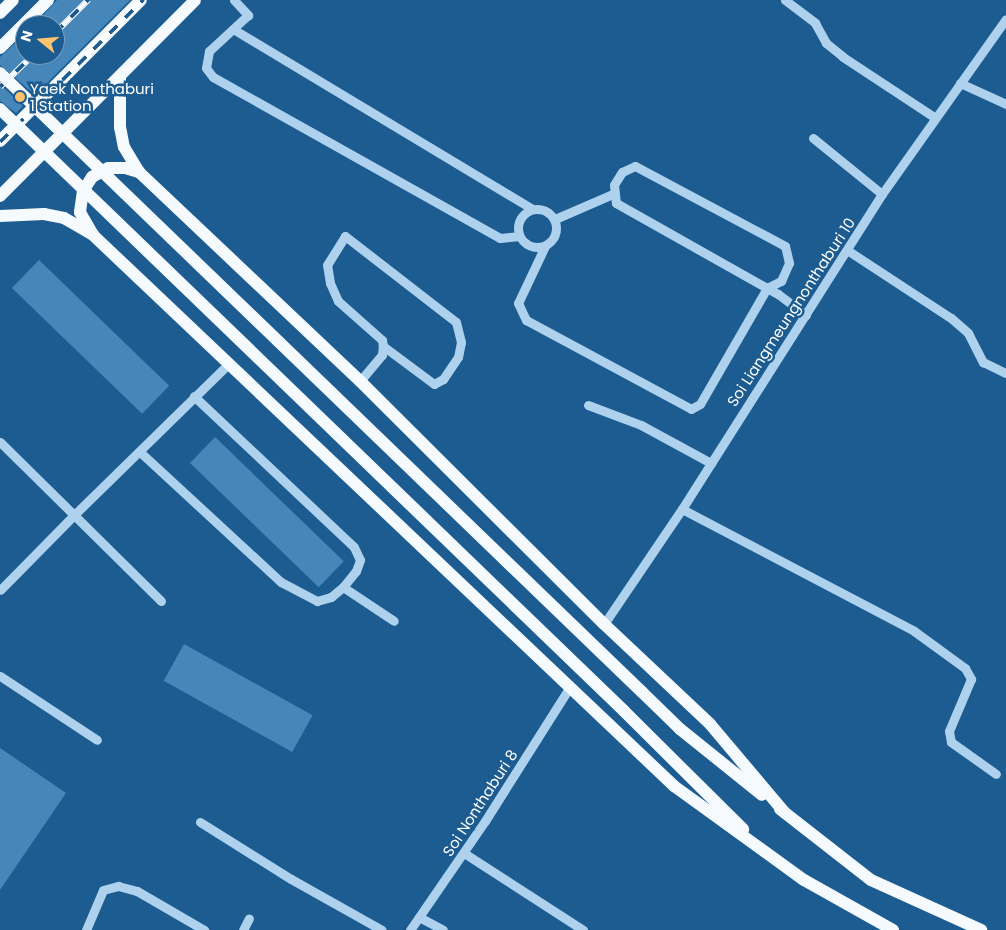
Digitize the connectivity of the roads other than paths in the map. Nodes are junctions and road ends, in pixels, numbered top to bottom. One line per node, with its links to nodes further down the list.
1 (13, 0): 7 (main road)
2 (48, 0): 10 (main road)
3 (141, 0): 18 (main road)
4 (195, 0): 12 (main road)
5 (234, 0): 9 (street)
6 (785, 0): 16 (street)
7 (0, 12)
8 (1006, 19): 13 (street, Soi Liangmeungnonthaburi 10)
9 (233, 29): 23 (street); 27 (street)
10 (0, 48)
11 (0, 73): 52 (main road, bridge)
12 (120, 78): 19 (main road); 22 (main road)
13 (960, 83): 14 (street); 16 (street, Soi Liangmeungnonthaburi 10)
14 (1006, 104)
15 (0, 108): 55 (main road, bridge)
16 (934, 117): 21 (street, Soi Liangmeungnonthaburi 10)
17 (813, 138): 21 (street)
18 (0, 141)
19 (139, 172): 26 (main road); 35 (main road)
20 (615, 193): 25 (street); 30 (street); 30 (street)
21 (882, 194): 29 (street, Soi Liangmeungnonthaburi 10)
22 (0, 196)
23 (532, 209): 25 (street); 27 (street)
24 (0, 216): 26 (main road)
25 (555, 219): 28 (street)
26 (93, 235): 33 (main road)
27 (519, 236): 28 (street)
28 (545, 246): 30 (street)
29 (848, 250): 31 (street, Soi Liangmeungnonthaburi 10); 34 (street)
30 (767, 288): 31 (street)
31 (806, 315): 40 (street, Soi Liangmeungnonthaburi 10)
32 (383, 346): 32 (street); 35 (street)
33 (229, 363): 36 (street); 49 (main road)
34 (1006, 373)
35 (360, 380): 47 (main road)
36 (194, 396): 39 (street); 43 (street)
37 (588, 406): 40 (street)
38 (0, 442): 42 (street)
39 (140, 452): 42 (street); 43 (street)
40 (711, 463): 41 (street, Soi Liangmeungnonthaburi 10)
41 (682, 509): 47 (street, Soi Liangmeungnonthaburi 10); 51 (street)
42 (74, 515): 44 (street); 45 (street)
43 (343, 587): 46 (street)
44 (0, 590)
45 (161, 601)
46 (394, 621)
47 (604, 624): 52 (main road)
48 (0, 676): 50 (street)
49 (569, 688): 54 (street, Soi Nonthaburi 8); 55 (main road)
50 (97, 740)
51 (996, 774)
52 (785, 813): 66 (main road)
53 (200, 822): 61 (street)
54 (464, 853): 57 (street, Soi Nonthaburi 8); 64 (street)
55 (769, 856): 65 (main road)
56 (249, 918): 60 (street)
57 (419, 918): 62 (street, Soi Nonthaburi 8); 63 (street)
58 (86, 930): 59 (street)
59 (204, 930)
60 (243, 930)
61 (382, 930)
62 (410, 930)
63 (443, 930)
64 (583, 930)
65 (893, 930)
66 (980, 930)

